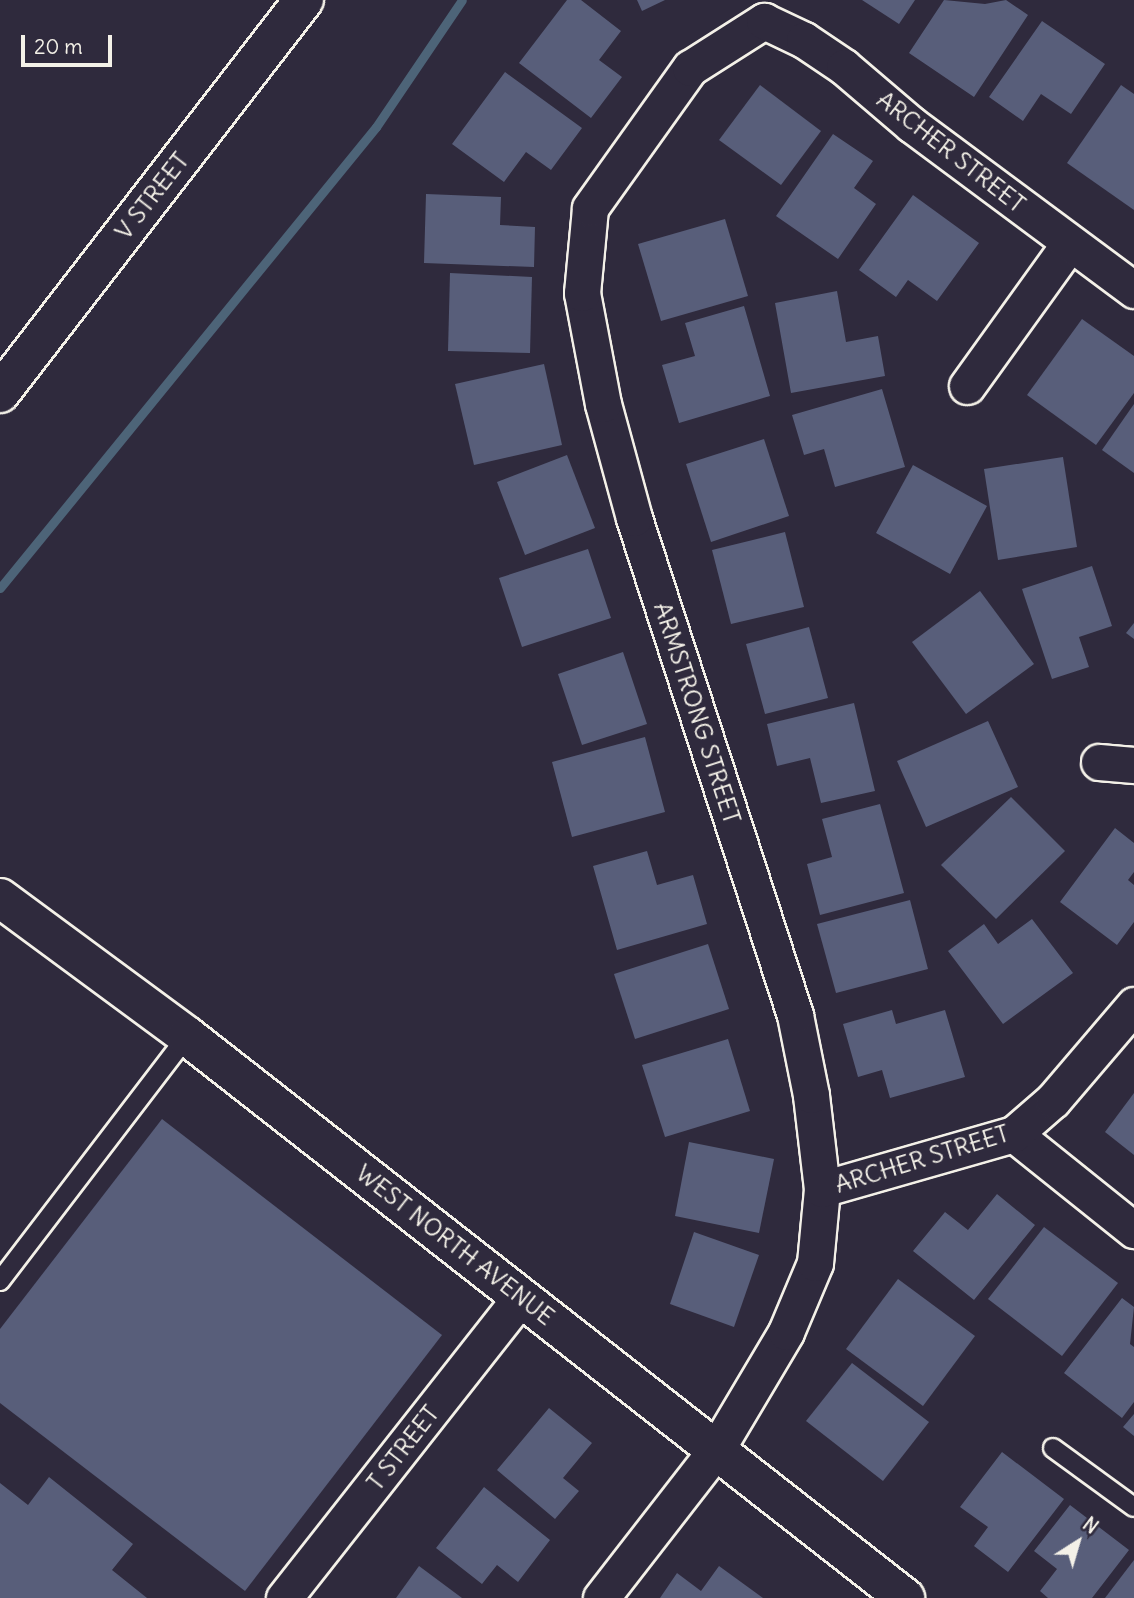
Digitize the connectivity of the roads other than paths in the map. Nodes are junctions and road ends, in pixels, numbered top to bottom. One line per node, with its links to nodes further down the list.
1 (304, 0): 6 (street, V STREET)
2 (764, 21): 3 (street, ARCHER STREET); 13 (street, ARMSTRONG STREET)
3 (1069, 244): 4 (street, ARCHER STREET); 5 (street)
4 (1134, 290)
5 (967, 386)
6 (0, 393)
7 (1099, 762): 8 (street)
8 (1134, 765)
9 (0, 898): 11 (street, WEST NORTH AVENUE)
10 (1134, 1005): 12 (street, ARCHER STREET)
11 (187, 1036): 15 (lane); 16 (street, WEST NORTH AVENUE)
12 (1014, 1134): 13 (street, ARCHER STREET); 14 (street)
13 (822, 1189): 18 (street, ARMSTRONG STREET)
14 (1134, 1230)
15 (0, 1281)
16 (521, 1297): 18 (street, WEST NORTH AVENUE); 20 (street, T STREET)
17 (1053, 1448): 19 (lane)
18 (716, 1450): 21 (street, ARMSTRONG STREET); 22 (street, WEST NORTH AVENUE)
19 (1134, 1507)
20 (284, 1598)
21 (601, 1598)
22 (905, 1598)

